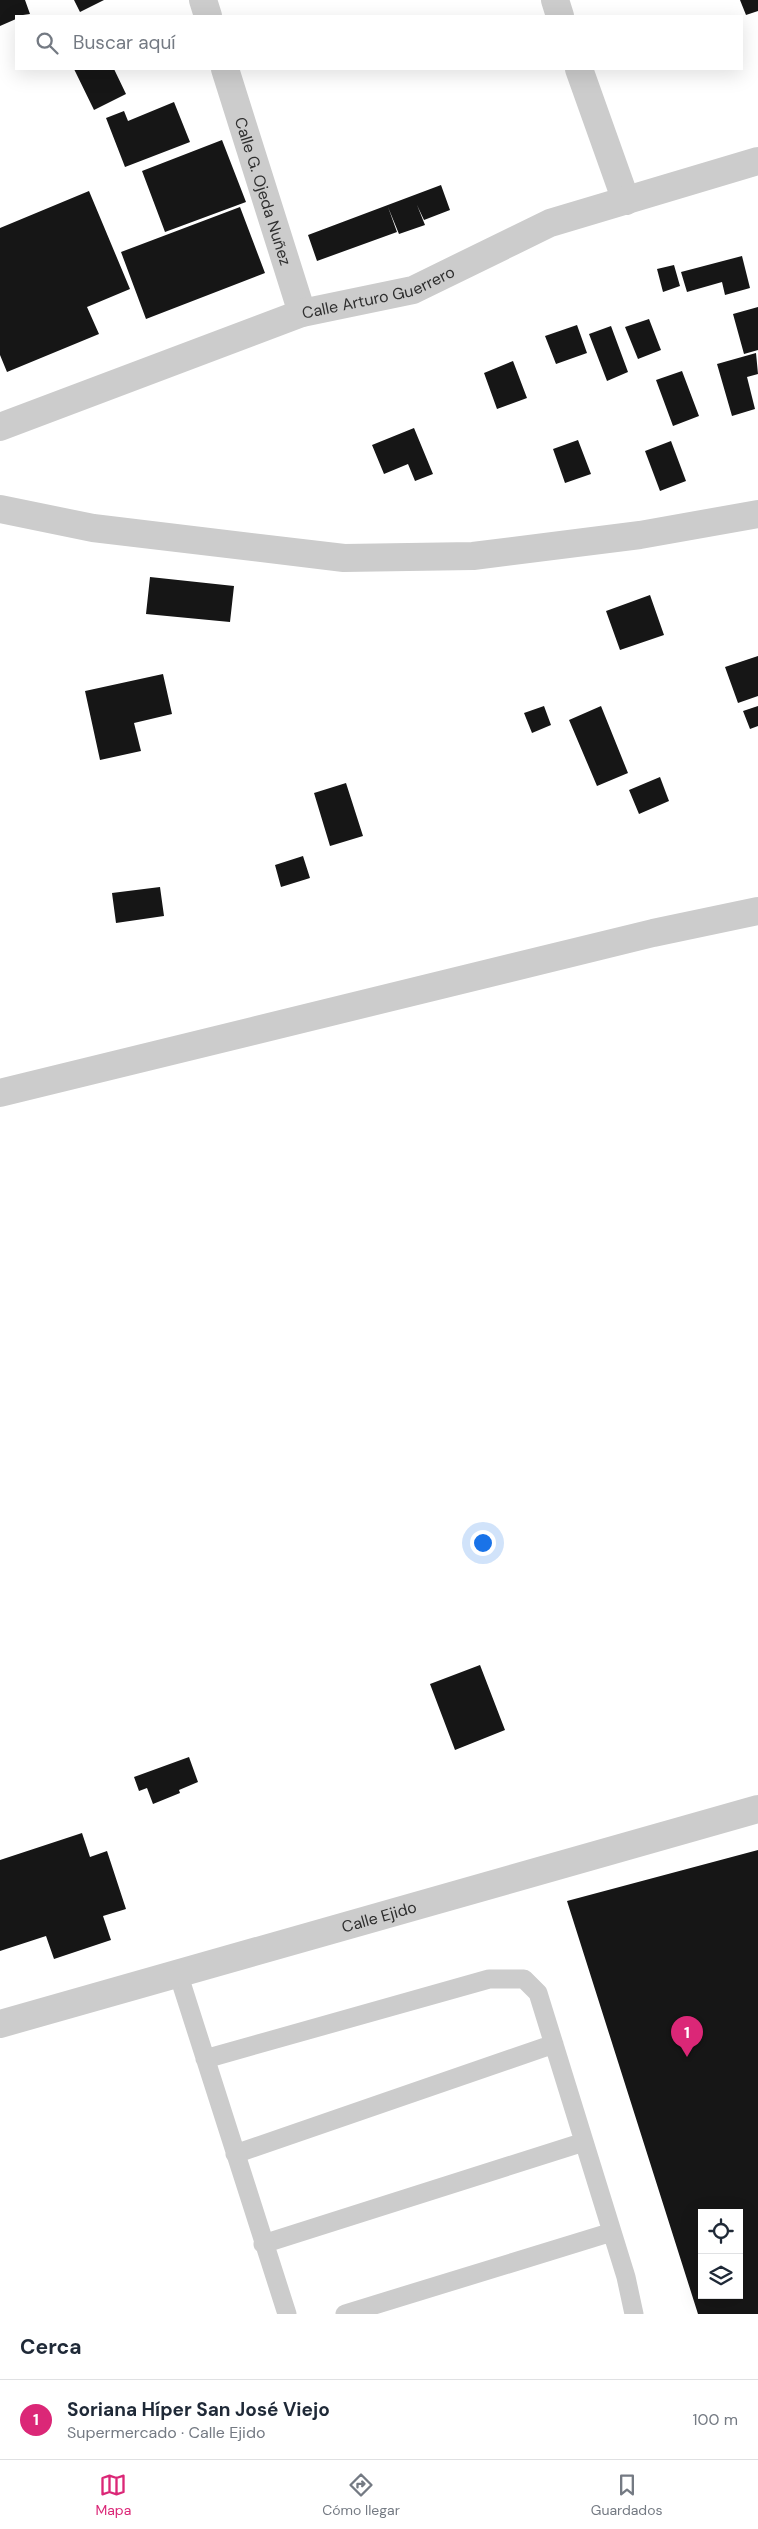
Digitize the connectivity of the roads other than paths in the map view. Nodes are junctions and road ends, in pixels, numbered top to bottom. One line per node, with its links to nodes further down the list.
1 (203, 0): 3 (street)
2 (555, 0): 4 (street)
3 (208, 15)
4 (560, 15)
5 (225, 70): 9 (street, Calle G. Ojeda Nuñez)
6 (579, 70): 8 (street)
7 (758, 160): 8 (street, Calle Arturo Guerrero)
8 (626, 201): 9 (street, Calle Arturo Guerrero)
9 (302, 313): 10 (street, Calle Arturo Guerrero)
10 (0, 427)
11 (0, 509): 12 (street)
12 (758, 514)
13 (758, 912): 14 (street)
14 (0, 1093)
15 (758, 1809): 16 (street, Calle Ejido)
16 (178, 1973): 17 (street, Calle Ejido); 19 (lane)
17 (0, 2024)
18 (554, 2044): 19 (lane); 20 (lane); 21 (lane)
19 (206, 2059): 21 (lane)
20 (584, 2142): 22 (lane); 23 (lane)
21 (235, 2154): 23 (lane)
22 (612, 2232): 25 (lane); 26 (lane)
23 (263, 2244): 24 (lane)
24 (287, 2314)
25 (346, 2314)
26 (634, 2314)

